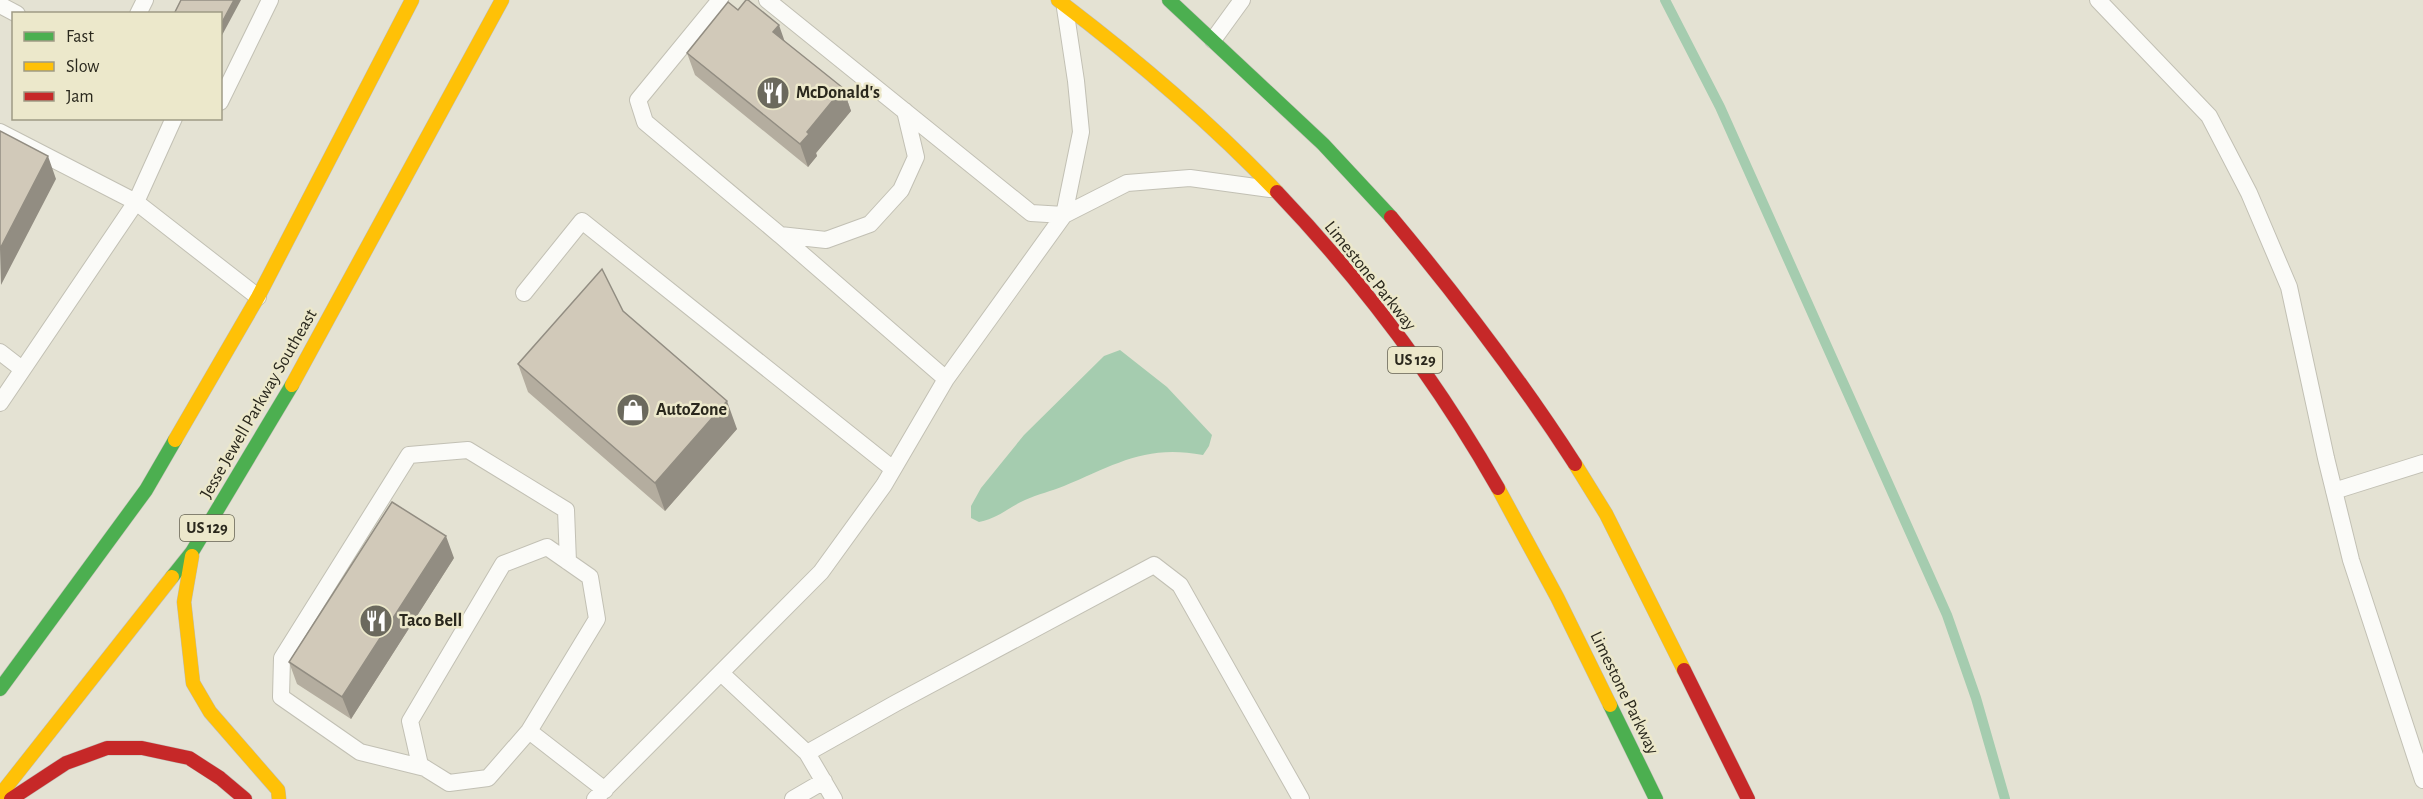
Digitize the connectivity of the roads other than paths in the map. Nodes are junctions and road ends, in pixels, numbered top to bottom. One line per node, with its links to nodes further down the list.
1 (270, 0): 11 (lane)
2 (412, 0): 20 (main road)
3 (502, 0): 28 (main road, Jesse Jewell Parkway Southeast / US 129)
4 (720, 0): 18 (lane)
5 (768, 0): 12 (lane)
6 (1169, 0): 10 (main road)
7 (1242, 0): 10 (lane)
8 (2098, 0): 27 (lane)
9 (1061, 2): 15 (main road, Limestone Parkway / US 129); 17 (lane)
10 (1213, 40): 46 (main road)
11 (222, 98)
12 (904, 111): 17 (lane); 18 (lane)
13 (173, 120): 16 (lane)
14 (0, 132): 16 (lane)
15 (1274, 190): 17 (lane); 45 (main road, Limestone Parkway / US 129)
16 (136, 202): 20 (lane); 22 (lane)
17 (1064, 215): 23 (lane)
18 (780, 235): 23 (lane)
19 (524, 293): 26 (lane)
20 (258, 297): 31 (main road)
21 (0, 352): 22 (lane)
22 (22, 369): 24 (lane)
23 (946, 379): 26 (lane)
24 (0, 403)
25 (2423, 463): 27 (lane)
26 (893, 469): 30 (lane)
27 (2334, 491): 35 (lane)
28 (192, 552): 38 (main road, Jesse Jewell Parkway Southeast / US 129); 41 (main road)
29 (568, 562): 32 (lane); 34 (lane); 34 (lane)
30 (722, 673): 33 (lane); 37 (lane)
31 (0, 689)
32 (529, 731): 34 (lane); 37 (lane)
33 (807, 753): 36 (lane); 44 (lane)
34 (425, 768)
35 (2423, 780)
36 (824, 781): 42 (lane); 43 (lane)
37 (600, 794)
38 (0, 795)
39 (11, 799): 40 (main road)
40 (245, 799)
41 (279, 799)
42 (793, 799)
43 (834, 799)
44 (1301, 799)
45 (1656, 799)
46 (1748, 799)

